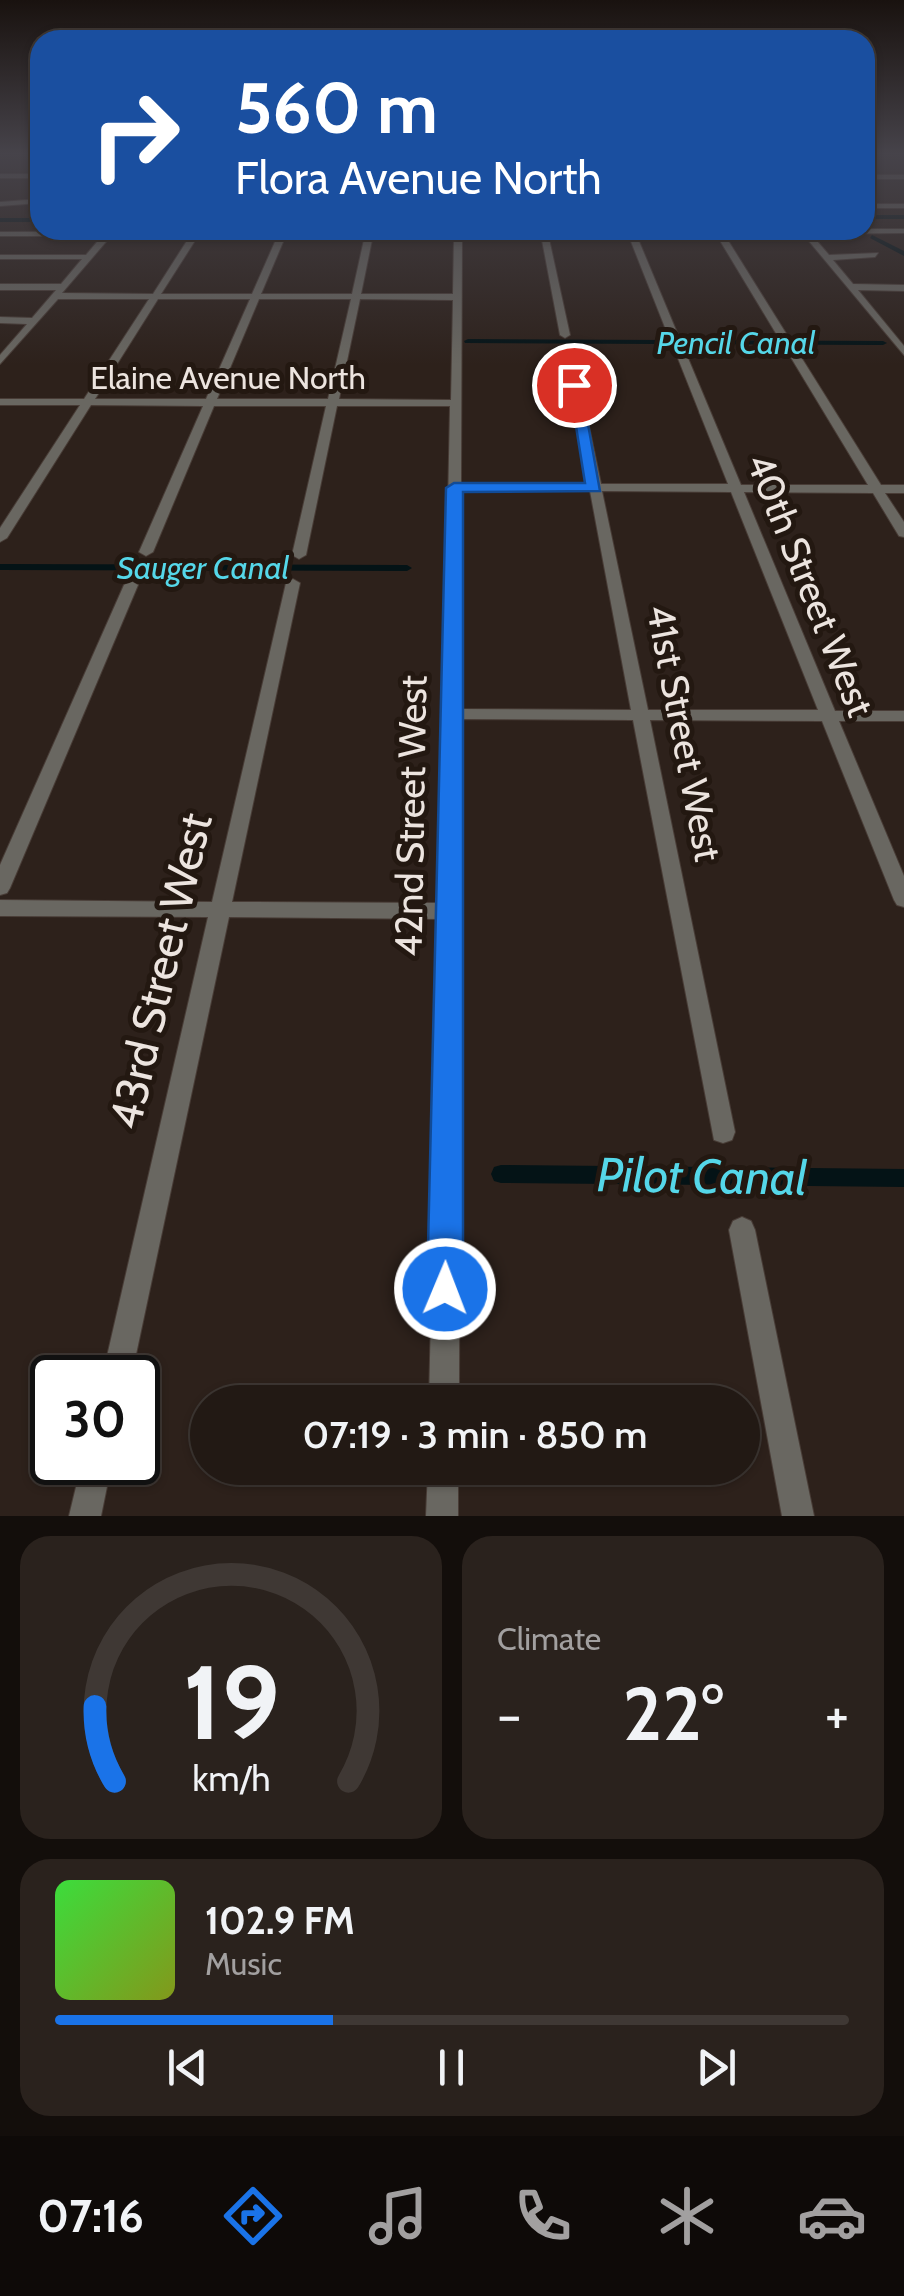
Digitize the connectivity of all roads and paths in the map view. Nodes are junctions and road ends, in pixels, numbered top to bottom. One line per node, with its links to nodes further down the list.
1 (875, 231): 2 (street)
2 (904, 231)
3 (0, 234): 4 (street)
4 (30, 234)
5 (103, 240): 16 (street)
6 (191, 240): 23 (street)
7 (280, 240): 24 (street)
8 (368, 240): 25 (street)
9 (458, 240): 26 (street, 42nd Street West)
10 (546, 240): 43 (street, 41st Street West)
11 (634, 240): 31 (street)
12 (723, 240): 32 (street)
13 (812, 240): 17 (street)
14 (875, 255): 17 (street)
15 (0, 257): 16 (street)
16 (88, 257): 19 (street)
17 (826, 258): 20 (street)
18 (0, 286): 19 (street)
19 (63, 287): 22 (street)
20 (851, 287): 21 (street); 29 (street)
21 (904, 288)
22 (55, 296): 23 (street); 28 (street)
23 (155, 296): 24 (street); 38 (street)
24 (256, 297): 25 (street); 39 (street)
25 (356, 297): 26 (street); 40 (street)
26 (456, 297): 41 (street, 42nd Street West)
27 (0, 320): 28 (street)
28 (34, 320): 36 (street)
29 (879, 321): 30 (street); 35 (street)
30 (891, 321)
31 (673, 335)
32 (782, 335)
33 (680, 351): 44 (street, 40th Street West)
34 (792, 352): 45 (street)
35 (904, 352)
36 (0, 360)
37 (0, 402): 38 (street, Elaine Avenue North)
38 (86, 402): 39 (street, Elaine Avenue North); 48 (street)
39 (210, 403): 40 (street, Elaine Avenue North); 49 (street)
40 (333, 403): 41 (street, Elaine Avenue North); 50 (street)
41 (455, 403): 42 (street, 42nd Street West)
42 (454, 488): 43 (street); 53 (street, 42nd Street West)
43 (594, 488): 44 (street); 54 (street, 41st Street West)
44 (736, 488): 45 (street); 55 (street, 40th Street West)
45 (876, 488): 46 (street); 47 (street)
46 (904, 488)
47 (904, 533)
48 (0, 538)
49 (146, 552)
50 (299, 554)
51 (292, 584): 60 (street, 43rd Street West)
52 (131, 585): 57 (street)
53 (452, 714): 54 (street); 61 (street, 42nd Street West)
54 (640, 715): 55 (street); 62 (street, 41st Street West)
55 (829, 716): 56 (street); 58 (street, 40th Street West)
56 (904, 716)
57 (0, 888)
58 (904, 900)
59 (0, 908): 60 (street)
60 (220, 909): 61 (street); 64 (street, 43rd Street West)
61 (450, 911): 65 (street, 42nd Street West)
62 (723, 1132)
63 (742, 1230): 70 (street)
64 (121, 1355)
65 (444, 1385)
66 (92, 1485): 68 (street)
67 (443, 1485): 69 (street)
68 (85, 1516)
69 (442, 1516)
70 (798, 1516)

